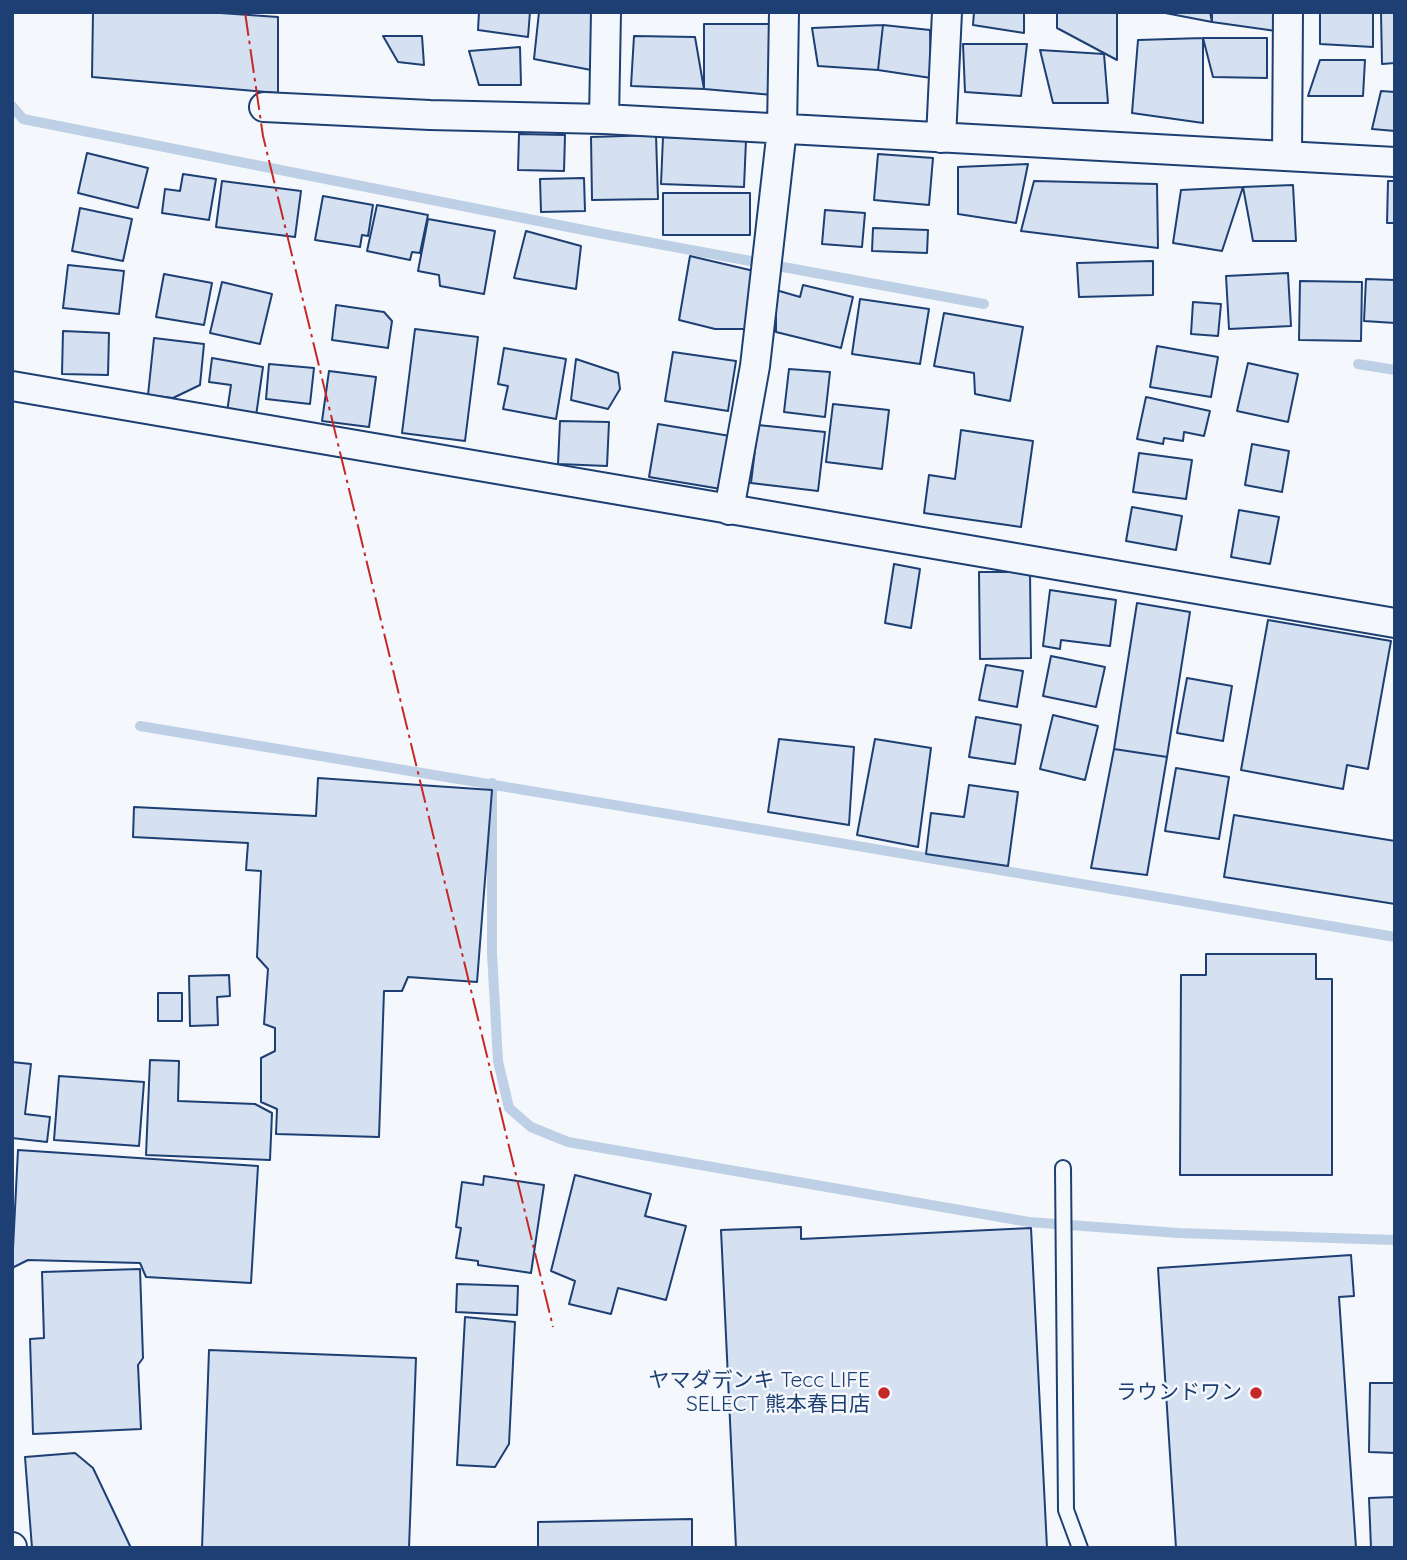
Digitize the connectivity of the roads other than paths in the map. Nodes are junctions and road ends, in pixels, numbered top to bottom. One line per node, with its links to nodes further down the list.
1 (606, 12): 6 (street)
2 (784, 12): 7 (street)
3 (947, 12): 8 (street)
4 (1288, 12): 9 (street)
5 (264, 107): 6 (street)
6 (604, 119): 7 (street)
7 (782, 129): 8 (street); 12 (street)
8 (941, 138): 9 (street)
9 (1287, 156): 10 (street)
10 (1395, 162)
11 (12, 386): 12 (street)
12 (729, 510): 13 (street)
13 (1395, 623)
14 (1063, 1168): 15 (lane)
15 (1080, 1548)

